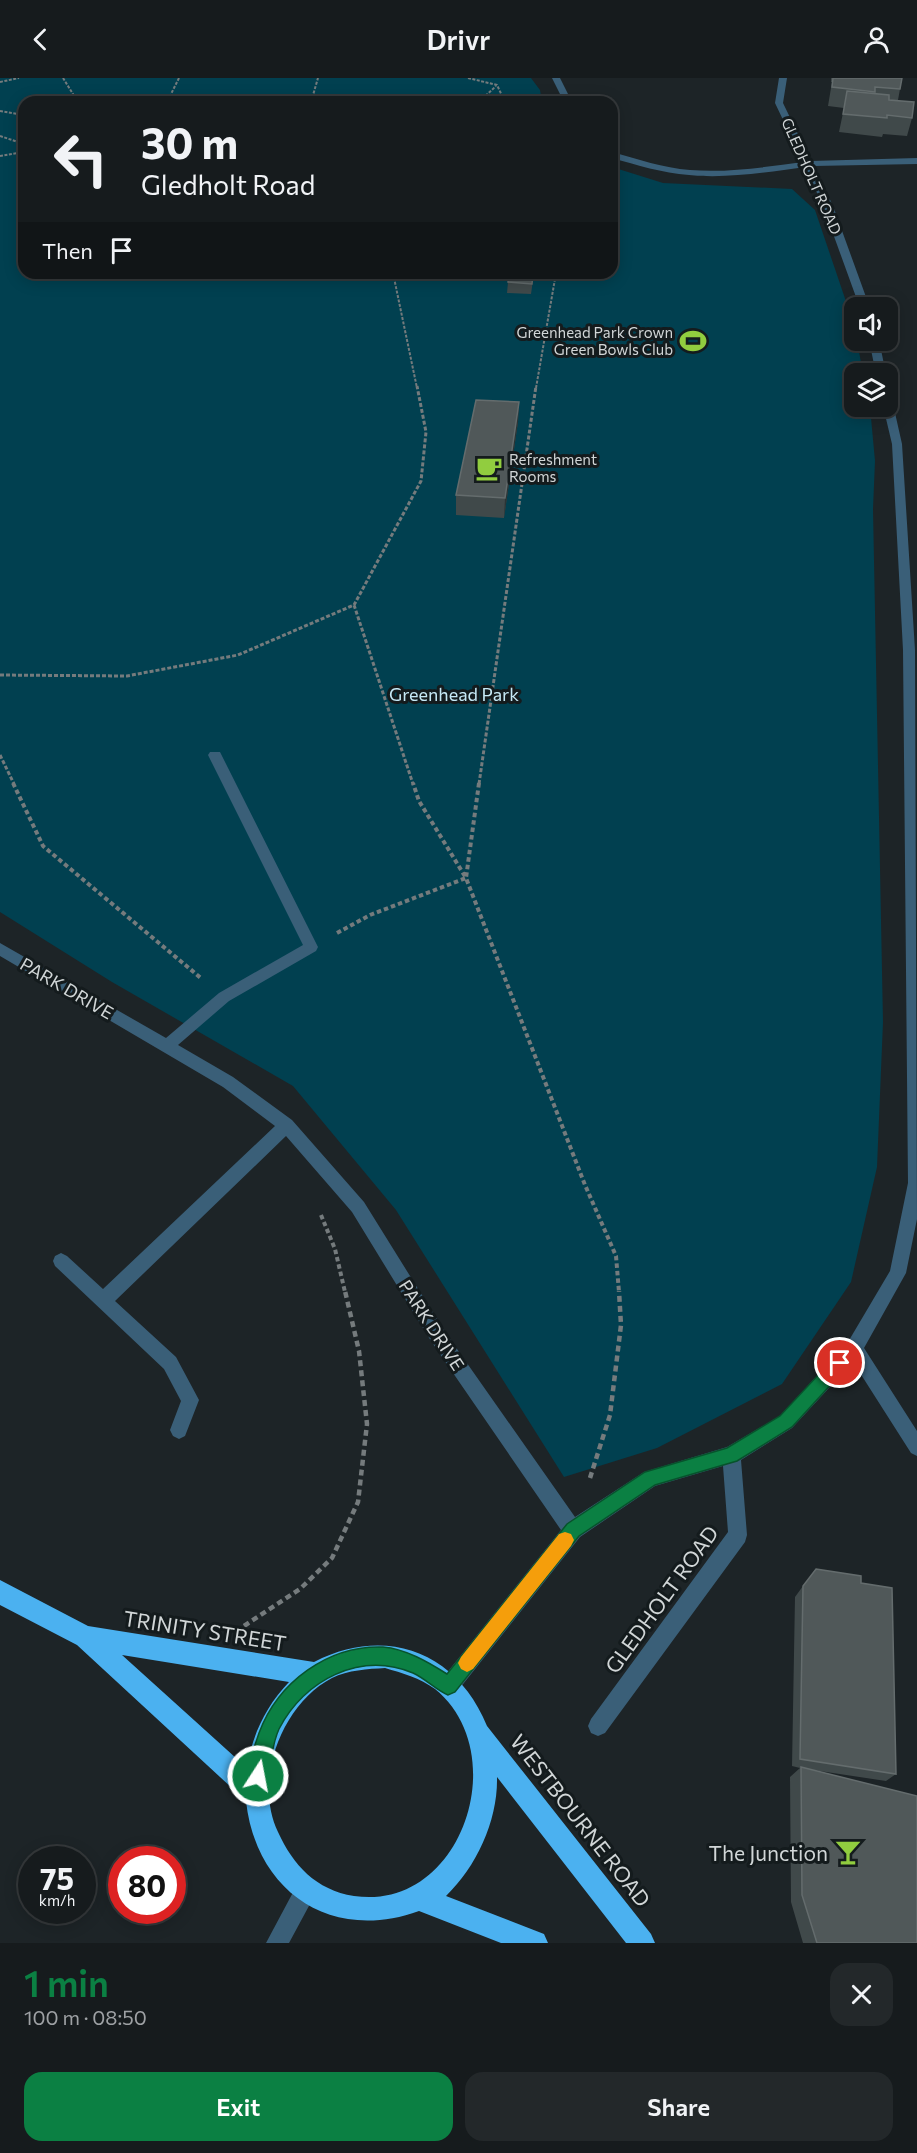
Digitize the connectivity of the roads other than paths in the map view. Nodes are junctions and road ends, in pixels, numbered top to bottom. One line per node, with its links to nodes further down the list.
1 (556, 78): 3 (street)
2 (783, 78): 6 (street, GLEDHOLT ROAD)
3 (565, 96)
4 (618, 157): 6 (street)
5 (917, 161): 6 (street)
6 (808, 164): 7 (street, GLEDHOLT ROAD)
7 (861, 297)
8 (891, 417): 9 (street)
9 (913, 650): 16 (street)
10 (215, 755): 12 (street)
11 (0, 949): 12 (street, PARK DRIVE)
12 (167, 1046): 13 (street, PARK DRIVE)
13 (286, 1125): 15 (street); 20 (street, PARK DRIVE)
14 (61, 1261): 15 (street)
15 (103, 1301): 17 (street)
16 (854, 1348): 18 (street); 19 (street)
17 (179, 1430)
18 (917, 1448)
19 (731, 1455): 20 (street); 25 (street, GLEDHOLT ROAD)
20 (573, 1530): 24 (street)
21 (0, 1592): 22 (highway, TRINITY STREET)
22 (85, 1637): 23 (highway, TRINITY STREET); 27 (highway, TRINITY STREET)
23 (316, 1674): 24 (highway); 27 (highway)
24 (448, 1686): 26 (highway)
25 (598, 1726)
26 (477, 1730): 29 (highway); 32 (highway, WESTBOURNE ROAD)
27 (257, 1794): 28 (highway)
28 (306, 1891): 29 (highway); 30 (street)
29 (419, 1898): 31 (highway)
30 (277, 1943)
31 (535, 1943)
32 (642, 1943)

